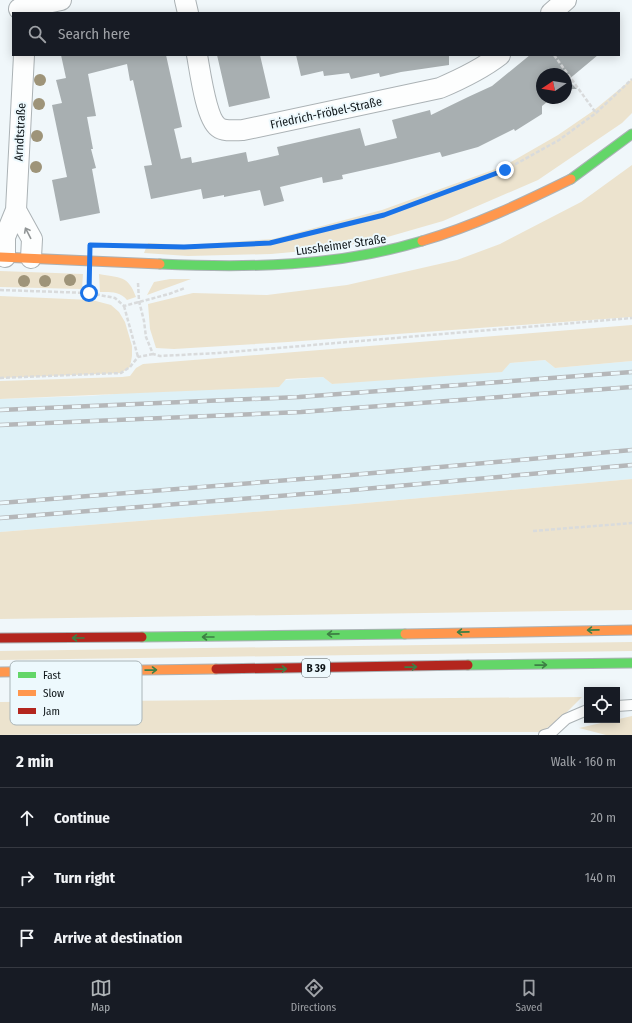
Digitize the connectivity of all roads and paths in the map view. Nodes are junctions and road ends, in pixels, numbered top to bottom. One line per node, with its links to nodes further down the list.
1 (61, 0): 4 (street)
2 (185, 0): 5 (street)
3 (566, 0): 6 (street)
4 (18, 7)
5 (188, 12)
6 (552, 12)
7 (24, 56): 14 (street, Arndtstraße)
8 (197, 56): 9 (street, Friedrich-Fröbel-Straße)
9 (499, 56)
10 (555, 56): 12 (path)
11 (632, 78): 12 (path)
12 (596, 113): 15 (path)
13 (632, 134): 18 (main road, Lussheimer Straße)
14 (16, 210): 16 (street, Arndtstraße); 17 (street, one-way to 14)
15 (262, 243)
16 (2, 257): 17 (main road, Lussheimer Straße)
17 (31, 258): 18 (main road, Lussheimer Straße)
18 (89, 262): 20 (path)
19 (0, 290): 20 (path)
20 (89, 293): 21 (path)
21 (124, 306): 23 (path); 24 (path)
22 (632, 318): 23 (path)
23 (153, 354): 24 (path)
24 (138, 357): 25 (path)
25 (0, 378)
26 (632, 523): 27 (path)
27 (533, 531)
28 (632, 630): 29 (main road, one-way to 29)
29 (0, 638)
30 (632, 663): 31 (main road, B 39, one-way to 30)
31 (142, 670)
32 (0, 672): 33 (main road, B 39, one-way to 33)
33 (10, 672)
34 (632, 705): 35 (lane)
35 (620, 706)
36 (584, 711): 37 (lane)
37 (544, 735)

